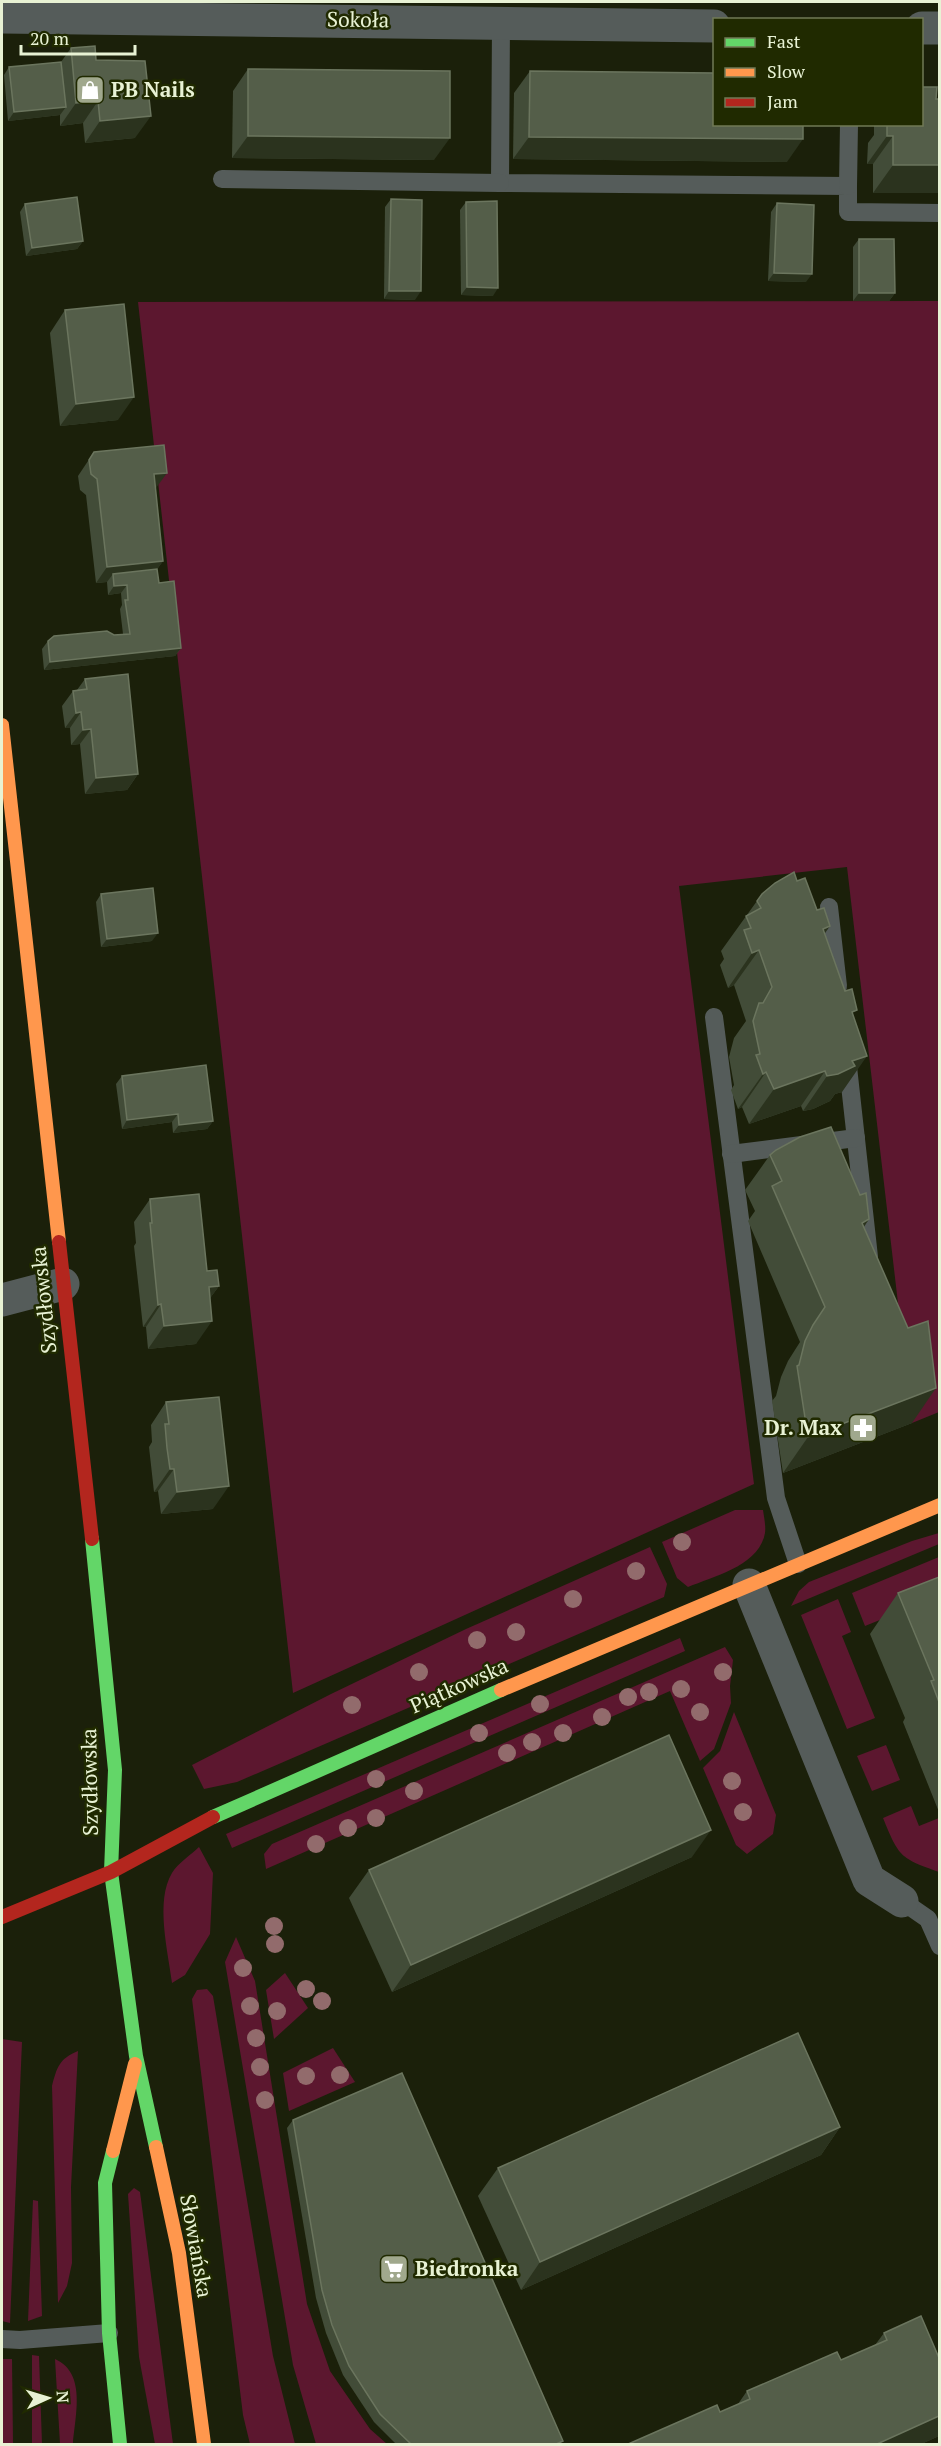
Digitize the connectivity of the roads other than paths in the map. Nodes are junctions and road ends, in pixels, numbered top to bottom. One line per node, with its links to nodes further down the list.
1 (2, 17): 2 (street, Sokoła)
2 (501, 22): 3 (street, Sokoła); 8 (lane)
3 (713, 26)
4 (923, 28): 5 (street)
5 (939, 28)
6 (849, 126): 9 (lane)
7 (222, 179): 8 (lane)
8 (500, 183): 9 (lane)
9 (849, 186): 10 (lane)
10 (939, 213)
11 (2, 725): 19 (street, Szydłowska)
12 (828, 907): 13 (lane)
13 (840, 1000)
14 (714, 1017): 17 (lane)
15 (845, 1046): 16 (lane)
16 (856, 1138): 17 (lane); 18 (lane)
17 (731, 1154): 22 (lane)
18 (872, 1280)
19 (63, 1284): 20 (street); 24 (street, Szydłowska)
20 (2, 1300)
21 (939, 1505): 22 (street, Piątkowska)
22 (798, 1564): 23 (street, Piątkowska)
23 (749, 1585): 24 (street, Piątkowska); 25 (street)
24 (111, 1872): 26 (street, Piątkowska); 28 (street, Słowiańska)
25 (923, 1912): 27 (lane)
26 (2, 1917)
27 (939, 1946)
28 (136, 2056): 29 (street, Słowiańska); 32 (street, Słowiańska)
29 (109, 2334): 30 (lane); 31 (street, Słowiańska)
30 (2, 2339)
31 (120, 2445)
32 (204, 2445)

